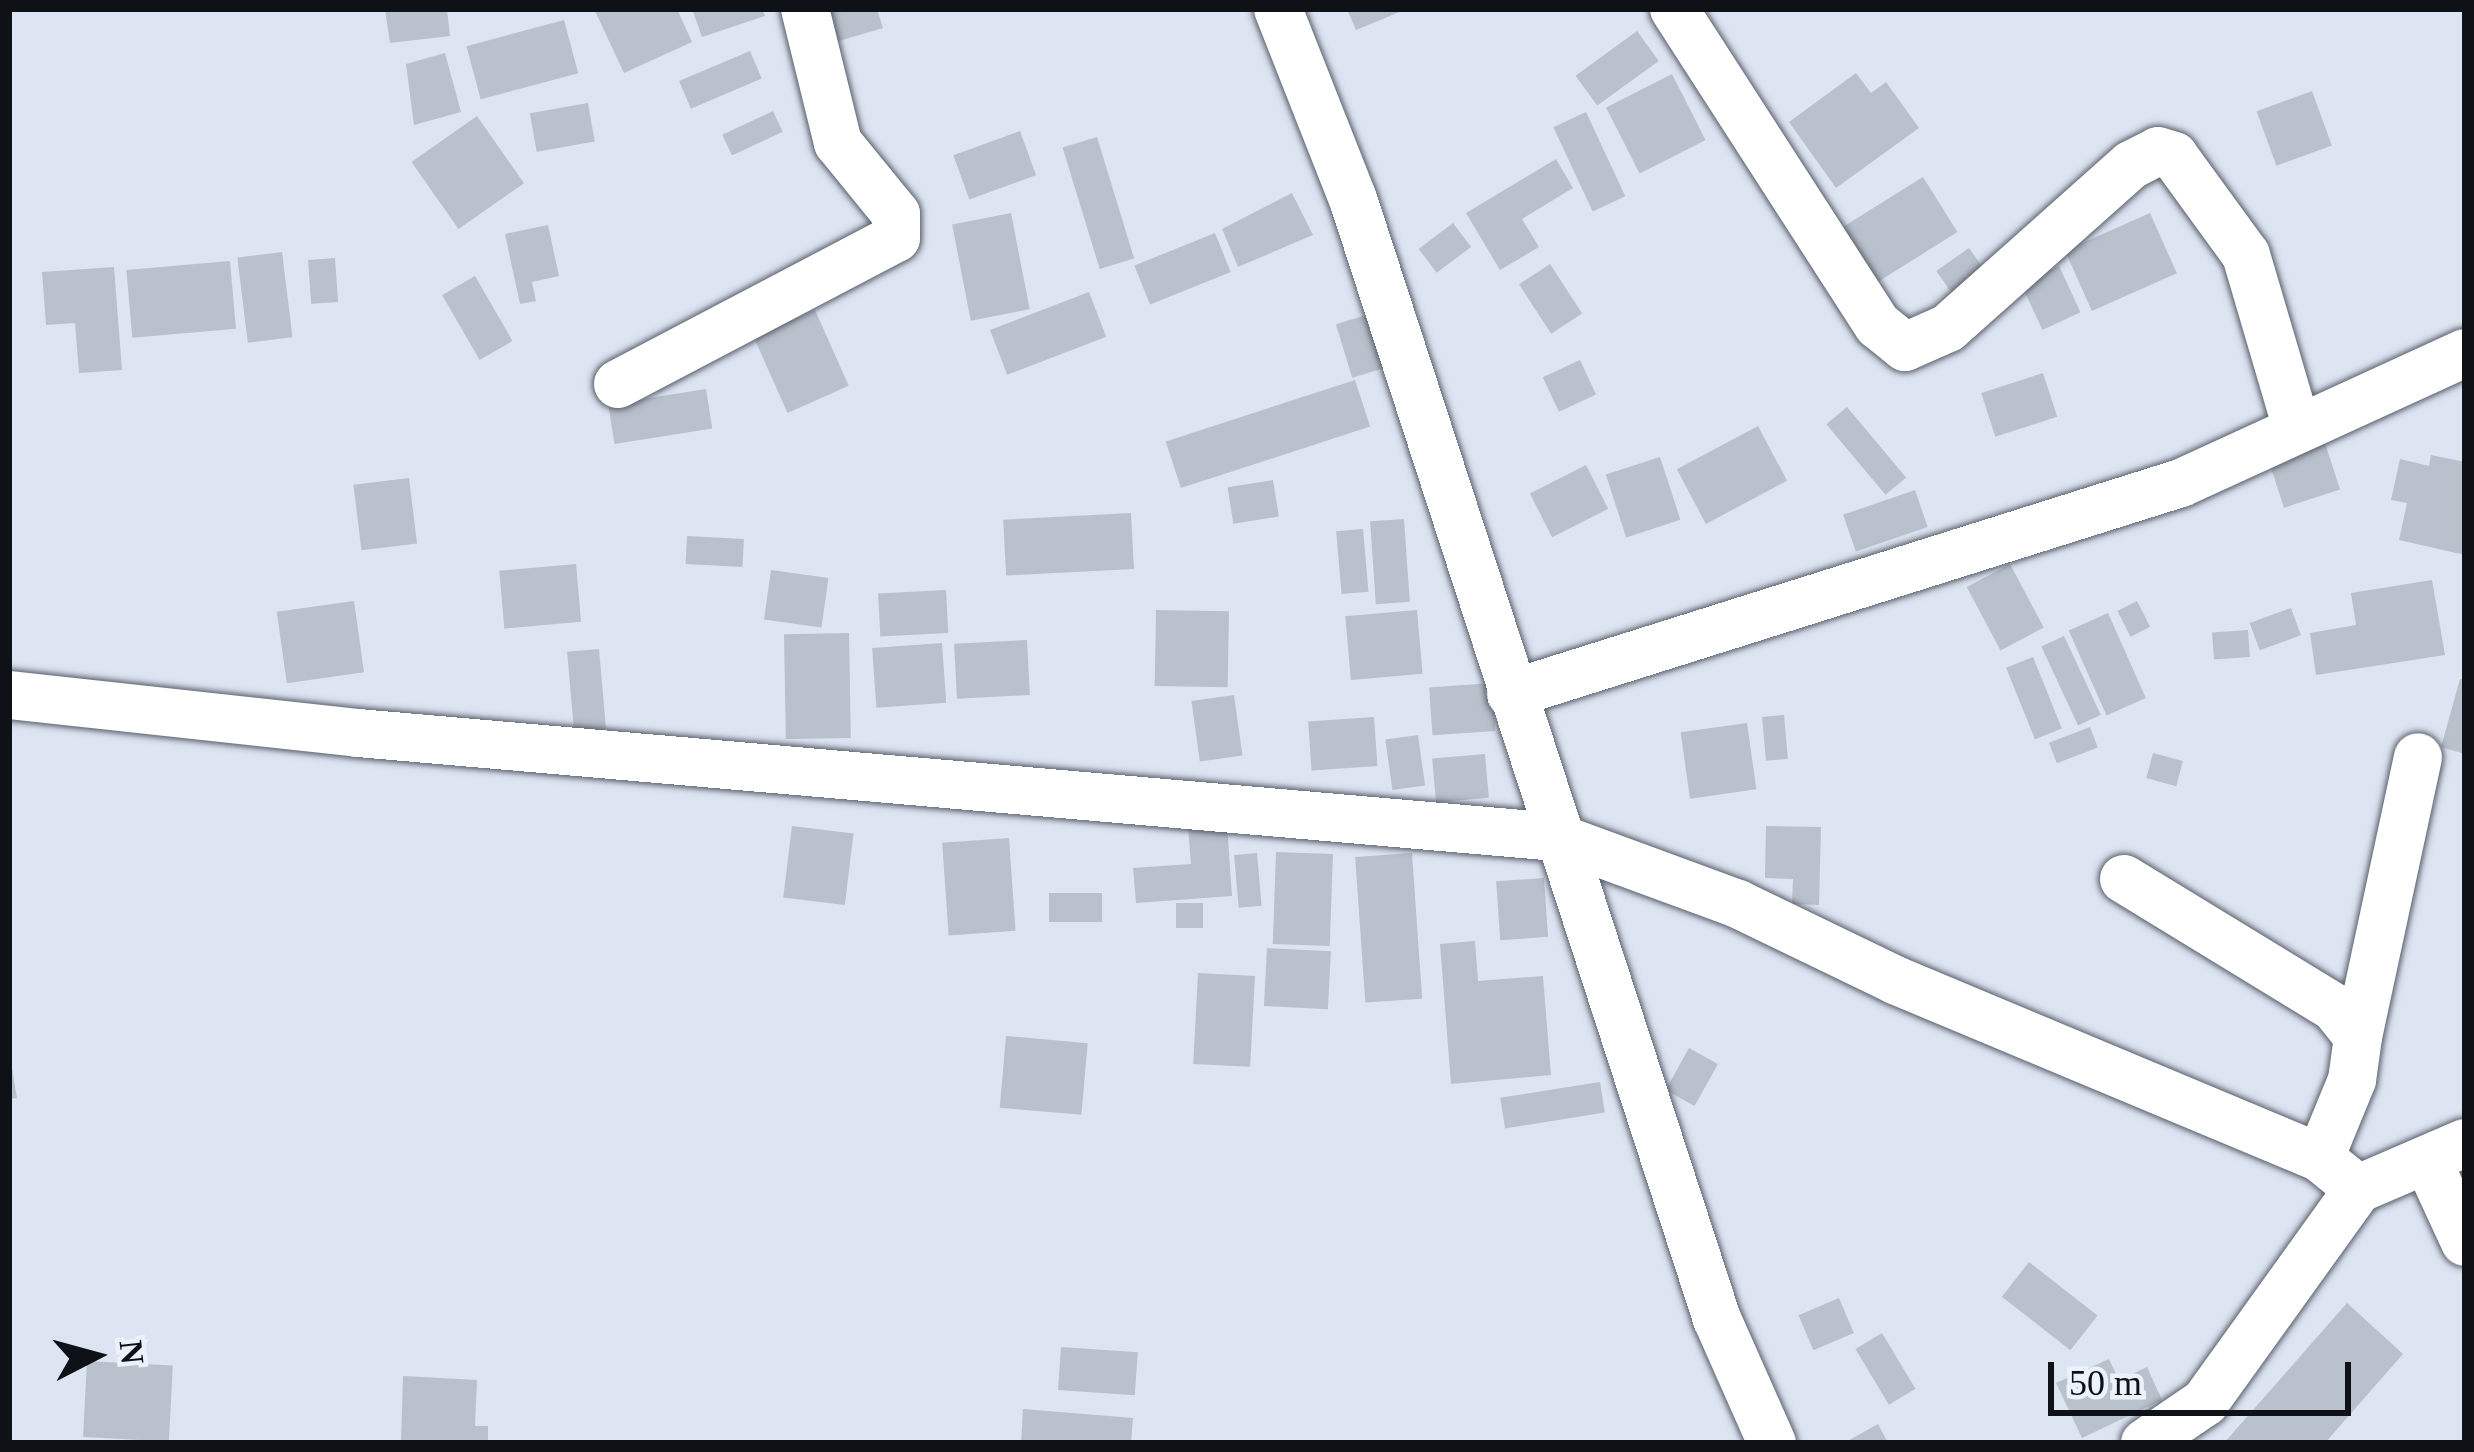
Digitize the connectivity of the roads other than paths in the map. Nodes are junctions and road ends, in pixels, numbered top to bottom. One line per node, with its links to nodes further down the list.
1 (805, 9): 5 (street)
2 (1278, 9): 7 (street)
3 (1674, 9): 6 (street)
4 (2465, 353): 6 (street)
5 (618, 384)
6 (2296, 428): 7 (street)
7 (1511, 694): 10 (street)
8 (9, 695): 10 (street)
9 (2418, 757): 12 (street)
10 (1556, 837): 14 (street); 17 (street)
11 (2124, 879): 12 (street)
12 (2359, 1037): 14 (street)
13 (2447, 1152): 15 (street); 16 (street)
14 (2320, 1158): 15 (street)
15 (2358, 1190): 18 (street)
16 (2465, 1242)
17 (1772, 1443)
18 (2145, 1443)

